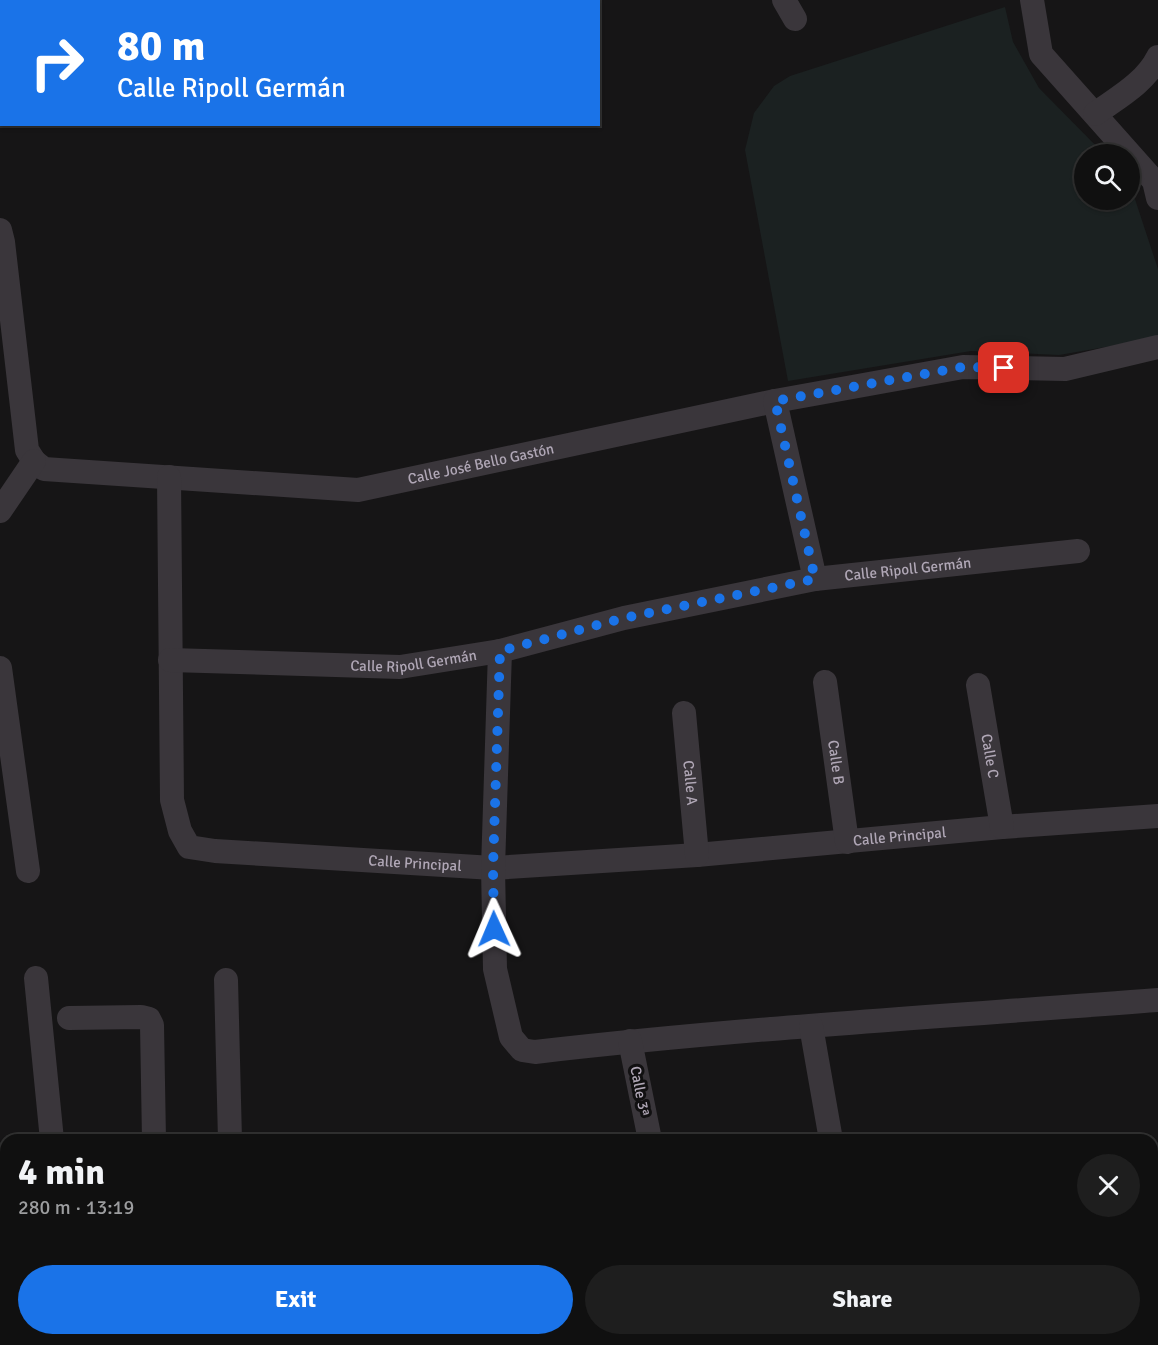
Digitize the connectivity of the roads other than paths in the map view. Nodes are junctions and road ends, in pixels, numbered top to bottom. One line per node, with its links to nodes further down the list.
1 (1032, 0): 3 (street)
2 (1158, 57): 3 (street)
3 (1095, 114): 4 (street)
4 (1158, 198)
5 (0, 230): 8 (street)
6 (1158, 347): 7 (street, Calle José Bello Gastón)
7 (775, 401): 9 (street, Calle José Bello Gastón); 12 (street)
8 (34, 461): 9 (street, Calle José Bello Gastón); 10 (street)
9 (169, 477): 14 (street, Calle Principal)
10 (0, 511)
11 (1078, 551): 12 (street, Calle Ripoll Germán)
12 (815, 579): 13 (street, Calle Ripoll Germán)
13 (500, 651): 14 (street, Calle Ripoll Germán); 23 (street)
14 (170, 660): 23 (street, Calle Principal)
15 (0, 668): 24 (street)
16 (825, 682): 21 (street, Calle B)
17 (978, 685): 20 (street, Calle C)
18 (684, 712): 22 (street, Calle A)
19 (1158, 816): 20 (street, Calle Principal)
20 (1002, 827): 21 (street, Calle Principal)
21 (847, 842): 22 (street, Calle Principal)
22 (697, 855): 23 (street, Calle Principal)
23 (493, 868): 30 (street)
24 (28, 871)
25 (36, 978): 31 (street)
26 (226, 980): 33 (street)
27 (1158, 1000): 29 (street)
28 (69, 1018): 32 (street)
29 (811, 1026): 30 (street); 35 (street)
30 (630, 1041): 34 (street, Calle 3ª)
31 (51, 1134)
32 (154, 1134)
33 (230, 1134)
34 (649, 1134)
35 (830, 1134)

